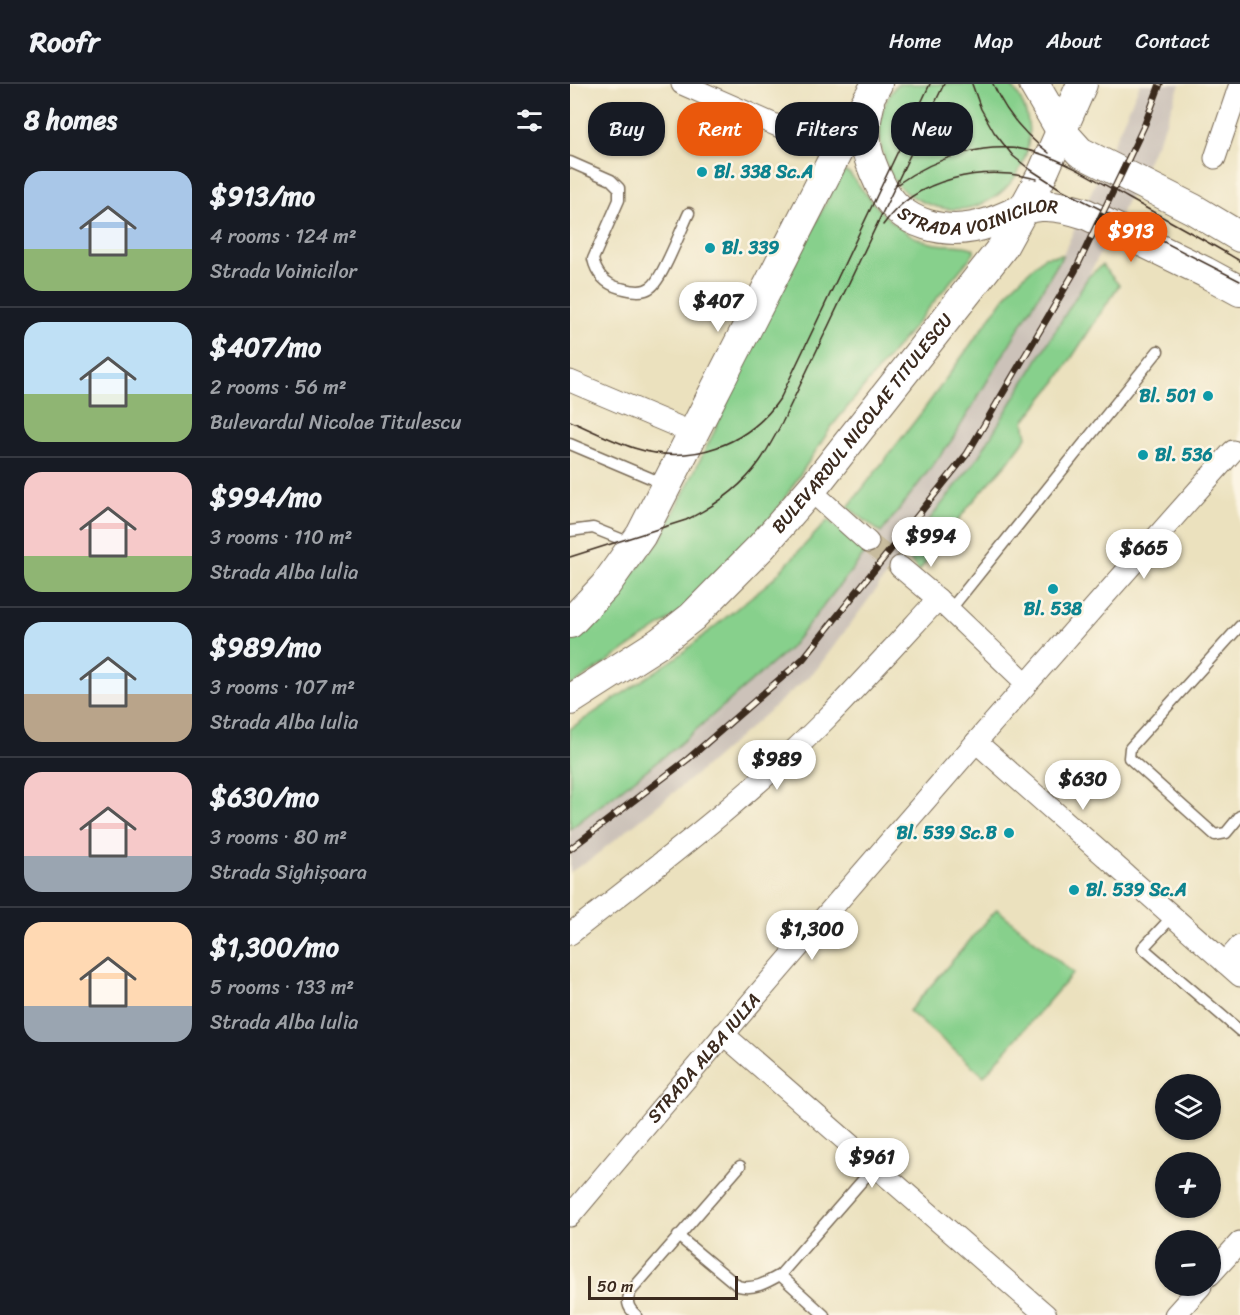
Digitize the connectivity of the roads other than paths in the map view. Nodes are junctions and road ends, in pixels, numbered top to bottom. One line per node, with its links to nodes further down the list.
1 (682, 84): 7 (street)
2 (1034, 84): 8 (main road)
3 (1082, 84): 8 (main road, BULEVARDUL NICOLAE TITULESCU)
4 (1240, 84): 11 (street)
5 (874, 89): 6 (main road); 13 (main road, STRADA VOINICILOR)
6 (866, 102)
7 (775, 125)
8 (1062, 132): 14 (main road, BULEVARDUL NICOLAE TITULESCU); 16 (main road)
9 (835, 156): 20 (main road)
10 (842, 156): 13 (main road)
11 (1215, 158)
12 (570, 162): 15 (lane)
13 (879, 183): 14 (main road, STRADA VOINICILOR)
14 (1024, 209): 17 (main road, STRADA VOINICILOR); 24 (main road, BULEVARDUL NICOLAE TITULESCU)
15 (689, 213)
16 (1240, 237)
17 (1240, 291)
18 (1158, 351): 29 (lane)
19 (570, 381): 20 (street)
20 (693, 433): 23 (main road)
21 (570, 444): 23 (lane)
22 (1233, 451): 32 (street, STRADA ALBA IULIA)
23 (672, 476): 27 (main road)
24 (810, 490): 26 (street); 33 (main road, BULEVARDUL NICOLAE TITULESCU)
25 (570, 531): 27 (lane)
26 (868, 542)
27 (625, 560): 30 (main road)
28 (900, 567): 29 (street)
29 (944, 604): 32 (street); 37 (street)
30 (572, 620)
31 (1240, 626): 35 (lane)
32 (1026, 683): 34 (street, STRADA ALBA IULIA)
33 (570, 700)
34 (976, 742): 36 (street); 41 (street, STRADA ALBA IULIA)
35 (1240, 816)
36 (1172, 917): 39 (street); 40 (lane)
37 (570, 934)
38 (1240, 946): 39 (street)
39 (1232, 969)
40 (1240, 1031)
41 (723, 1034): 43 (street); 44 (street, STRADA ALBA IULIA)
42 (740, 1166): 45 (lane)
43 (875, 1166): 48 (lane); 52 (street)
44 (570, 1216)
45 (678, 1236): 48 (lane); 50 (lane)
46 (1240, 1242): 47 (street)
47 (1221, 1263)
48 (780, 1275): 51 (lane)
49 (1192, 1296): 53 (street)
50 (636, 1315)
51 (824, 1315)
52 (1046, 1315)
53 (1175, 1315)

